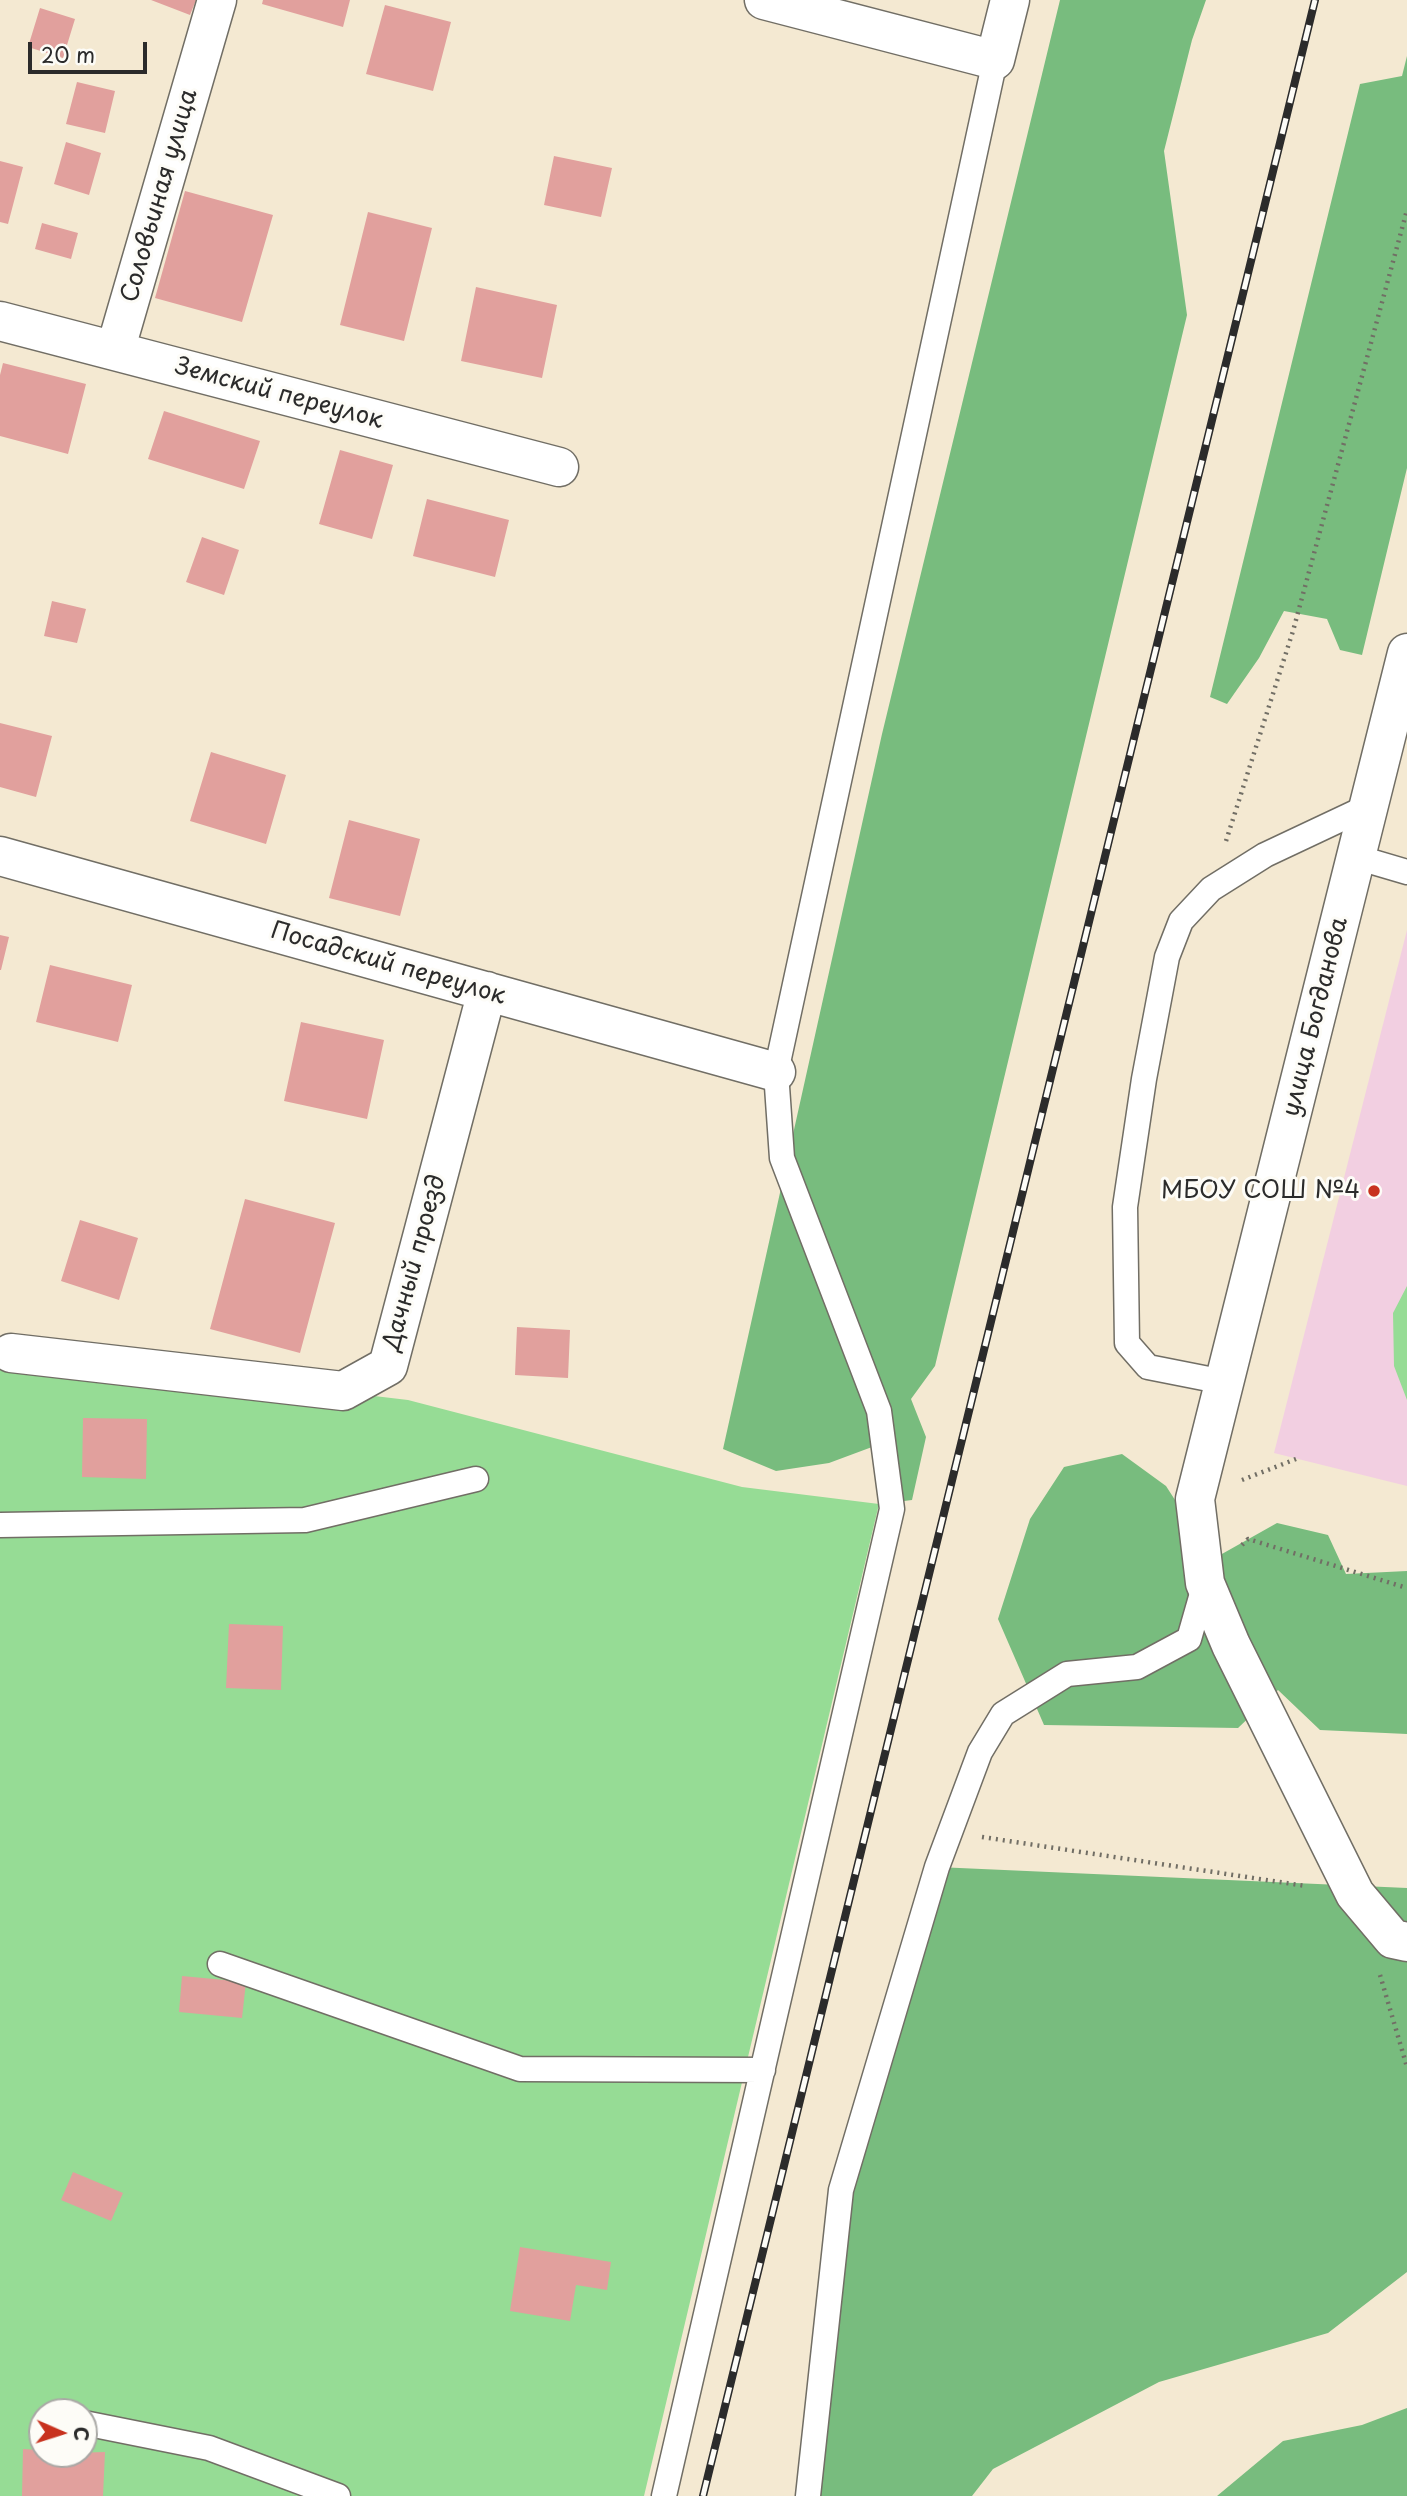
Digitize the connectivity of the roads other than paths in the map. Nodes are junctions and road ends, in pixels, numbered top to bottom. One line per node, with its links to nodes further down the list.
1 (217, 0): 6 (street, Соловьиная улица)
2 (764, 0): 4 (street)
3 (1010, 0): 4 (street)
4 (995, 60): 14 (lane)
5 (0, 321): 6 (street, Земский переулок)
6 (115, 351): 7 (street, Земский переулок)
7 (559, 467)
8 (1407, 653): 9 (street, улица Богданова)
9 (1369, 806): 11 (street, улица Богданова); 16 (lane)
10 (0, 856): 13 (street, Посадский переулок)
11 (1356, 857): 12 (lane); 16 (street, улица Богданова)
12 (1407, 872)
13 (487, 991): 14 (street, Посадский переулок); 15 (street, Дачный проезд)
14 (776, 1072): 22 (lane)
15 (6, 1353)
16 (1224, 1382): 19 (street, улица Богданова)
17 (477, 1479): 18 (lane)
18 (0, 1525)
19 (1205, 1584): 20 (street); 26 (lane)
20 (1407, 1942)
21 (220, 1964): 22 (lane)
22 (763, 2070): 25 (lane)
23 (98, 2426): 24 (lane)
24 (338, 2496)
25 (664, 2496)
26 (808, 2496)

